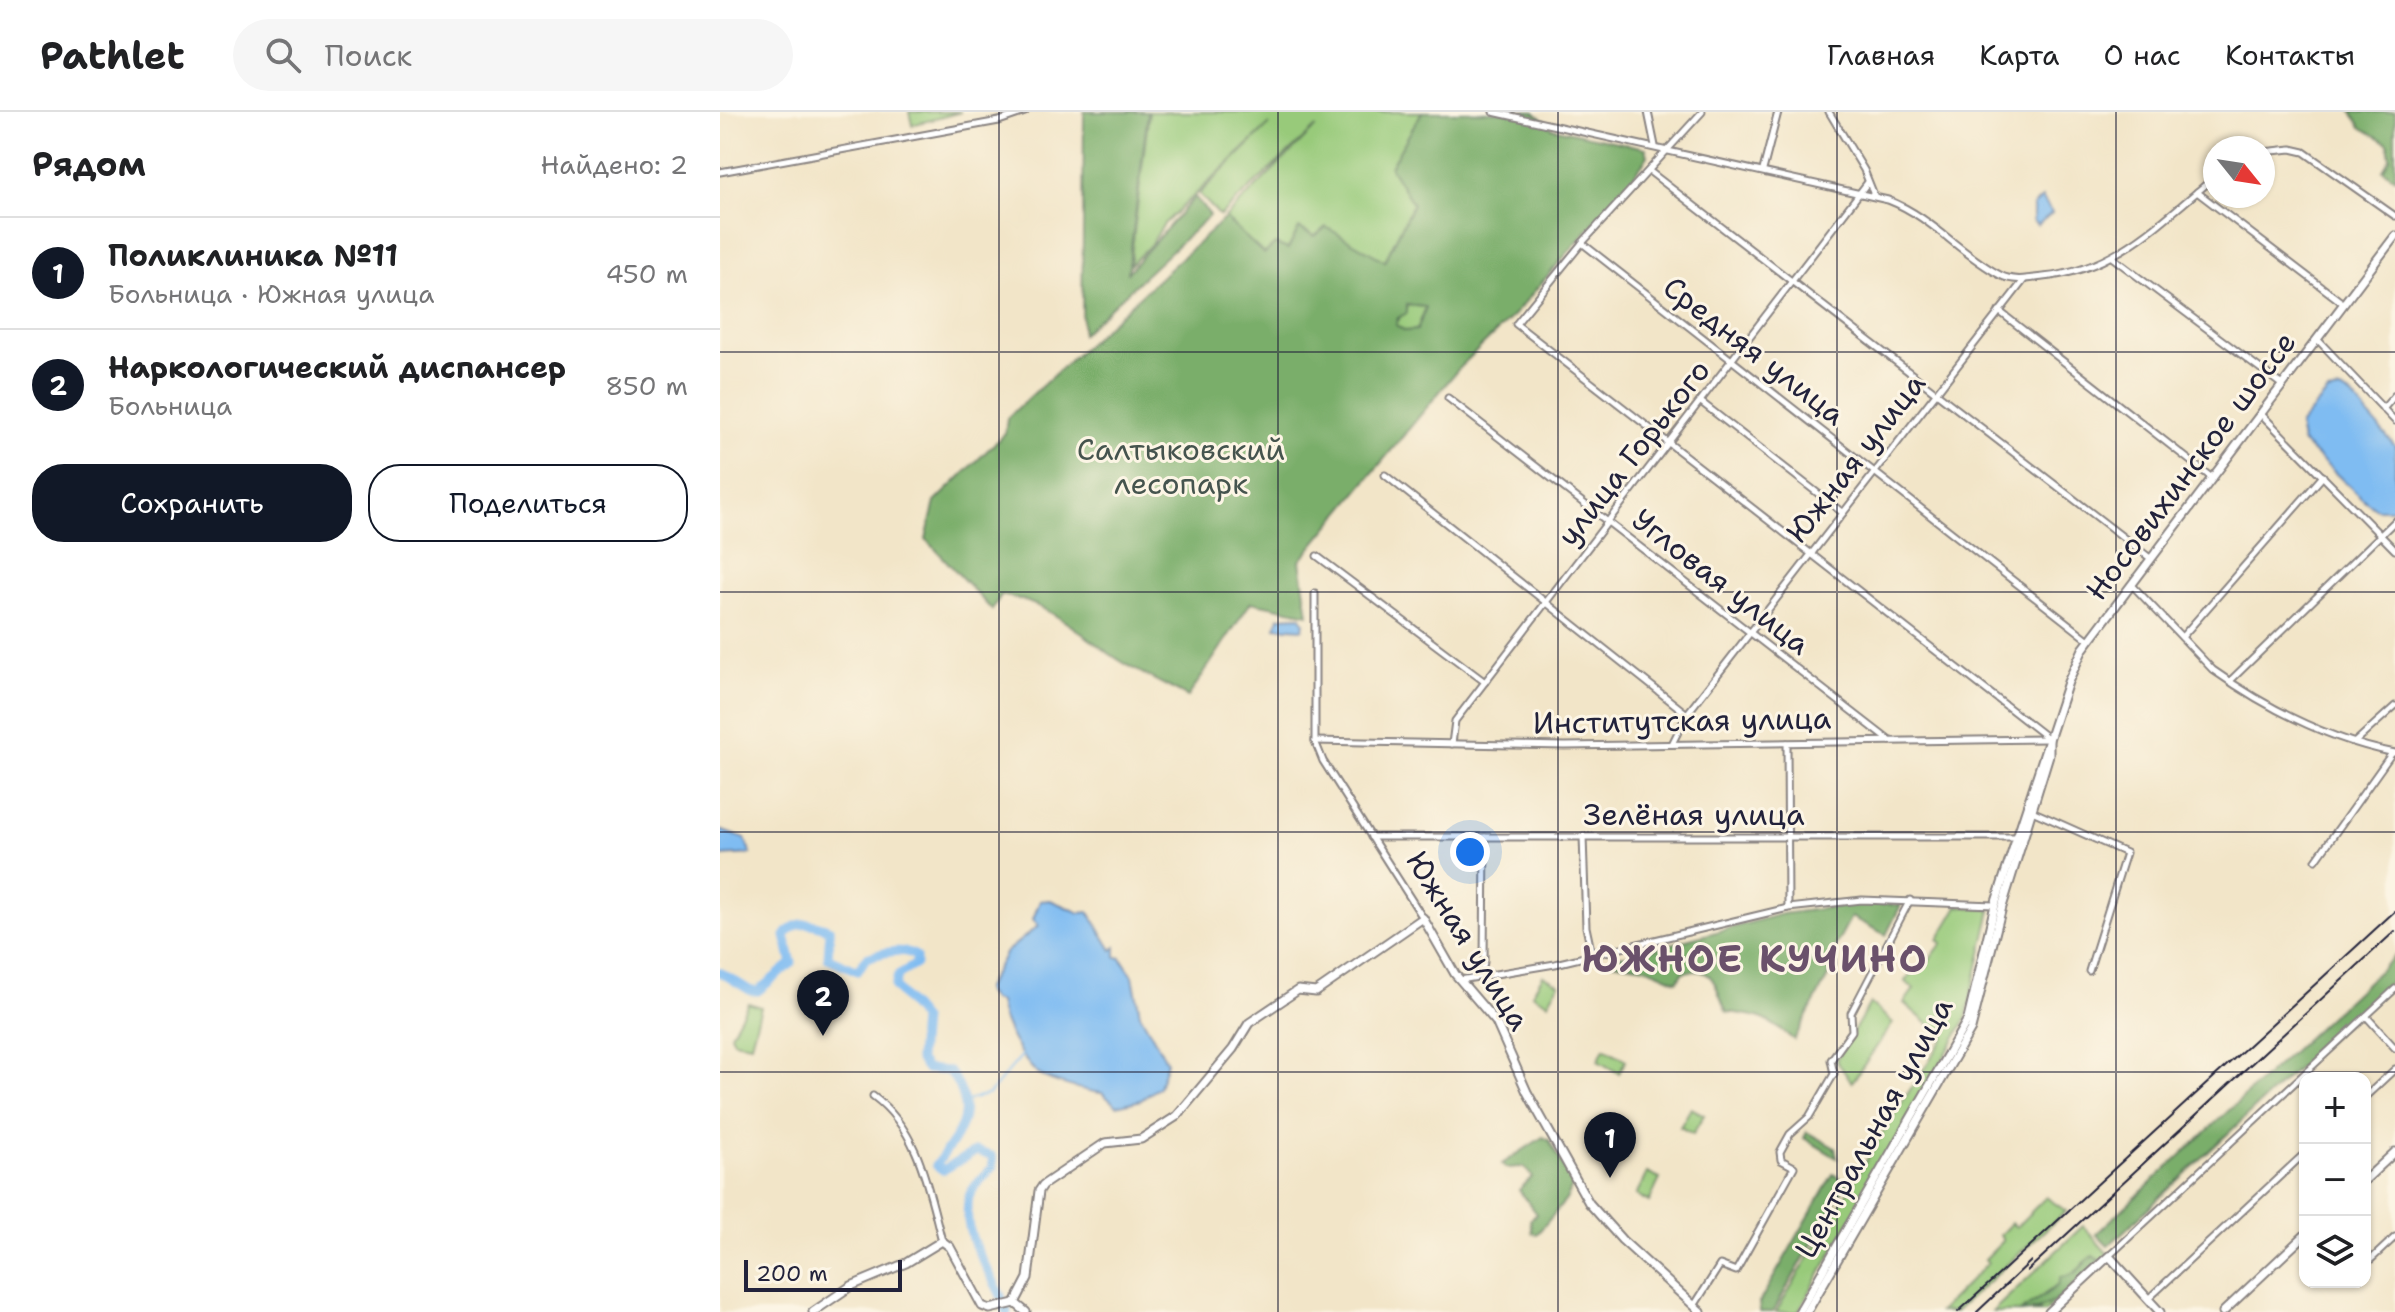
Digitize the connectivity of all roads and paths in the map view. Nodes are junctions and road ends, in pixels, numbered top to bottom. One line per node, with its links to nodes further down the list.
1 (1025, 112): 12 (street)
2 (1493, 112): 7 (street)
3 (1648, 112): 7 (street)
4 (1702, 112): 8 (street)
5 (1778, 112): 10 (street)
6 (1829, 112): 13 (street)
7 (1655, 146): 8 (street)
8 (1669, 149): 10 (street); 11 (street)
9 (2275, 151): 18 (street)
10 (1763, 170): 16 (street)
11 (1649, 171): 20 (street); 23 (street)
12 (720, 172)
13 (1868, 182): 16 (street, улица Горького); 17 (street)
14 (2203, 187): 15 (street)
15 (2197, 192): 21 (street); 24 (street)
16 (1862, 193): 17 (street); 23 (street, улица Горького)
17 (1874, 196): 22 (street)
18 (2395, 216)
19 (2395, 236): 24 (main road, Носовихинское шоссе)
20 (1582, 243): 27 (street, Средняя улица); 36 (street)
21 (2113, 258): 22 (street); 28 (street)
22 (2024, 279): 25 (street, Южная улица)
23 (1793, 282): 27 (street, улица Горького); 29 (street)
24 (2345, 304): 26 (main road, Носовихинское шоссе)
25 (1999, 311): 29 (street, Южная улица); 40 (street)
26 (2318, 340): 28 (main road, Носовихинское шоссе); 33 (street)
27 (1731, 362): 32 (street, улица Горького); 37 (street, Средняя улица)
28 (2283, 385): 34 (main road, Носовихинское шоссе)
29 (1936, 392): 37 (street, Южная улица); 48 (street)
30 (2395, 395): 33 (street)
31 (1448, 398): 43 (street, Угловая улица)
32 (1701, 402): 36 (street, улица Горького); 41 (street)
33 (2383, 409): 35 (street)
34 (2261, 414): 39 (street); 40 (main road, Носовихинское шоссе)
35 (2395, 421)
36 (1669, 443): 43 (street, улица Горького); 46 (street)
37 (1874, 473): 41 (street, Южная улица); 54 (street, Средняя улица)
38 (1385, 475): 51 (street)
39 (2323, 476): 44 (street); 53 (street)
40 (2212, 478): 48 (main road, Носовихинское шоссе)
41 (1843, 513): 46 (street, Южная улица)
42 (2395, 521): 44 (street)
43 (1608, 522): 51 (street, улица Горького); 52 (street, Угловая улица)
44 (2381, 535): 45 (street); 55 (street)
45 (2395, 550)
46 (1811, 554): 52 (street, Южная улица); 59 (street)
47 (1317, 556): 56 (street)
48 (2150, 558): 49 (main road, Носовихинское шоссе)
49 (2131, 584): 53 (street); 54 (main road, Носовихинское шоссе)
50 (1315, 593): 60 (street)
51 (1547, 601): 56 (street, улица Горького); 58 (street)
52 (1750, 633): 58 (street, Южная улица); 61 (street, Угловая улица)
53 (2182, 637): 55 (street)
54 (2089, 640): 59 (main road, Носовихинское шоссе)
55 (2230, 681): 62 (street)
56 (1485, 682): 64 (street, улица Горького)
57 (2395, 706): 62 (street)
58 (1687, 714): 65 (street, Южная улица)
59 (2049, 739): 61 (street, Институтская улица); 67 (main road, Центральная улица); 72 (main road, Центральная улица)
60 (1315, 741): 64 (street, Институтская улица); 69 (street, Южная улица)
61 (1891, 741): 63 (street, Институтская улица)
62 (2355, 742): 66 (street)
63 (1787, 743): 65 (street, Институтская улица); 71 (street)
64 (1452, 744): 65 (street, Институтская улица)
65 (1672, 744)
66 (2394, 753): 73 (street)
67 (2032, 811): 79 (street); 91 (main road, Центральная улица)
68 (1583, 836): 70 (street, Зелёная улица); 71 (street, Зелёная улица); 78 (street)
69 (1371, 837): 70 (street, Зелёная улица); 77 (street, Южная улица)
70 (1485, 837): 80 (street)
71 (1787, 837): 72 (street, Зелёная улица); 76 (street)
72 (2017, 837): 75 (main road, Центральная улица)
73 (2316, 860)
74 (1911, 900): 75 (street); 76 (street); 99 (street)
75 (1995, 905): 91 (main road, Центральная улица)
76 (1788, 908): 78 (street)
77 (1423, 918): 81 (main road, Южная улица); 98 (main road)
78 (1592, 955): 80 (street)
79 (2089, 971)
80 (1481, 977): 81 (street)
81 (1460, 980): 99 (main road, Южная улица)
82 (2395, 989): 83 (street)
83 (2366, 1016): 84 (street); 95 (street)
84 (2395, 1048)
85 (2395, 1069): 86 (street)
86 (2371, 1091)
87 (873, 1096): 93 (street)
88 (2395, 1152): 90 (main road)
89 (2299, 1159): 97 (street)
90 (2371, 1174)
91 (1856, 1220): 102 (main road, Центральная улица); 103 (main road, Центральная улица)
92 (2395, 1237): 96 (street)
93 (942, 1241): 98 (main road); 100 (main road)
94 (2299, 1243): 106 (main road)
95 (2109, 1256): 97 (main road); 104 (main road)
96 (2371, 1259)
97 (2148, 1299): 105 (main road)
98 (1013, 1303): 101 (main road)
99 (1697, 1309)
100 (813, 1312)
101 (1026, 1312)
102 (1799, 1312)
103 (1807, 1312)
104 (2049, 1312)
105 (2160, 1312)
106 (2223, 1312)

